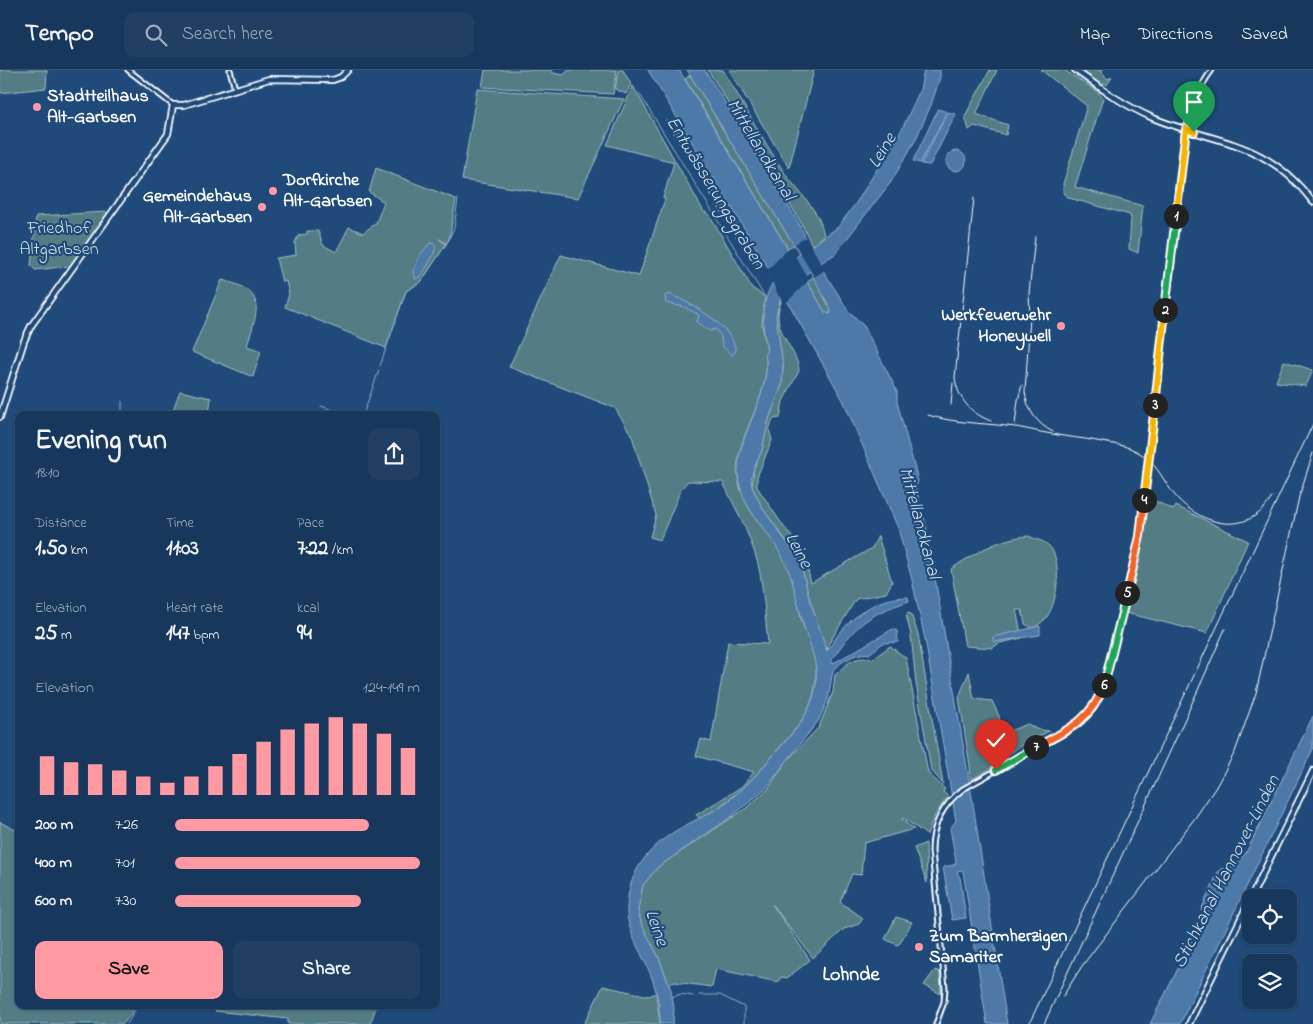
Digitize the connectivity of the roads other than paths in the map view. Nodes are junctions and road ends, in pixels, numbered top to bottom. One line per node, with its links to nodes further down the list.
1 (128, 70): 7 (street)
2 (230, 70): 6 (street)
3 (348, 70): 6 (main road)
4 (1075, 70): 8 (main road)
5 (1212, 70): 8 (street)
6 (235, 89): 7 (main road)
7 (174, 105): 10 (main road)
8 (1186, 129): 9 (main road); 12 (street)
9 (1313, 202)
10 (0, 417)
11 (1313, 771): 13 (main road)
12 (936, 1024)
13 (1189, 1024)

